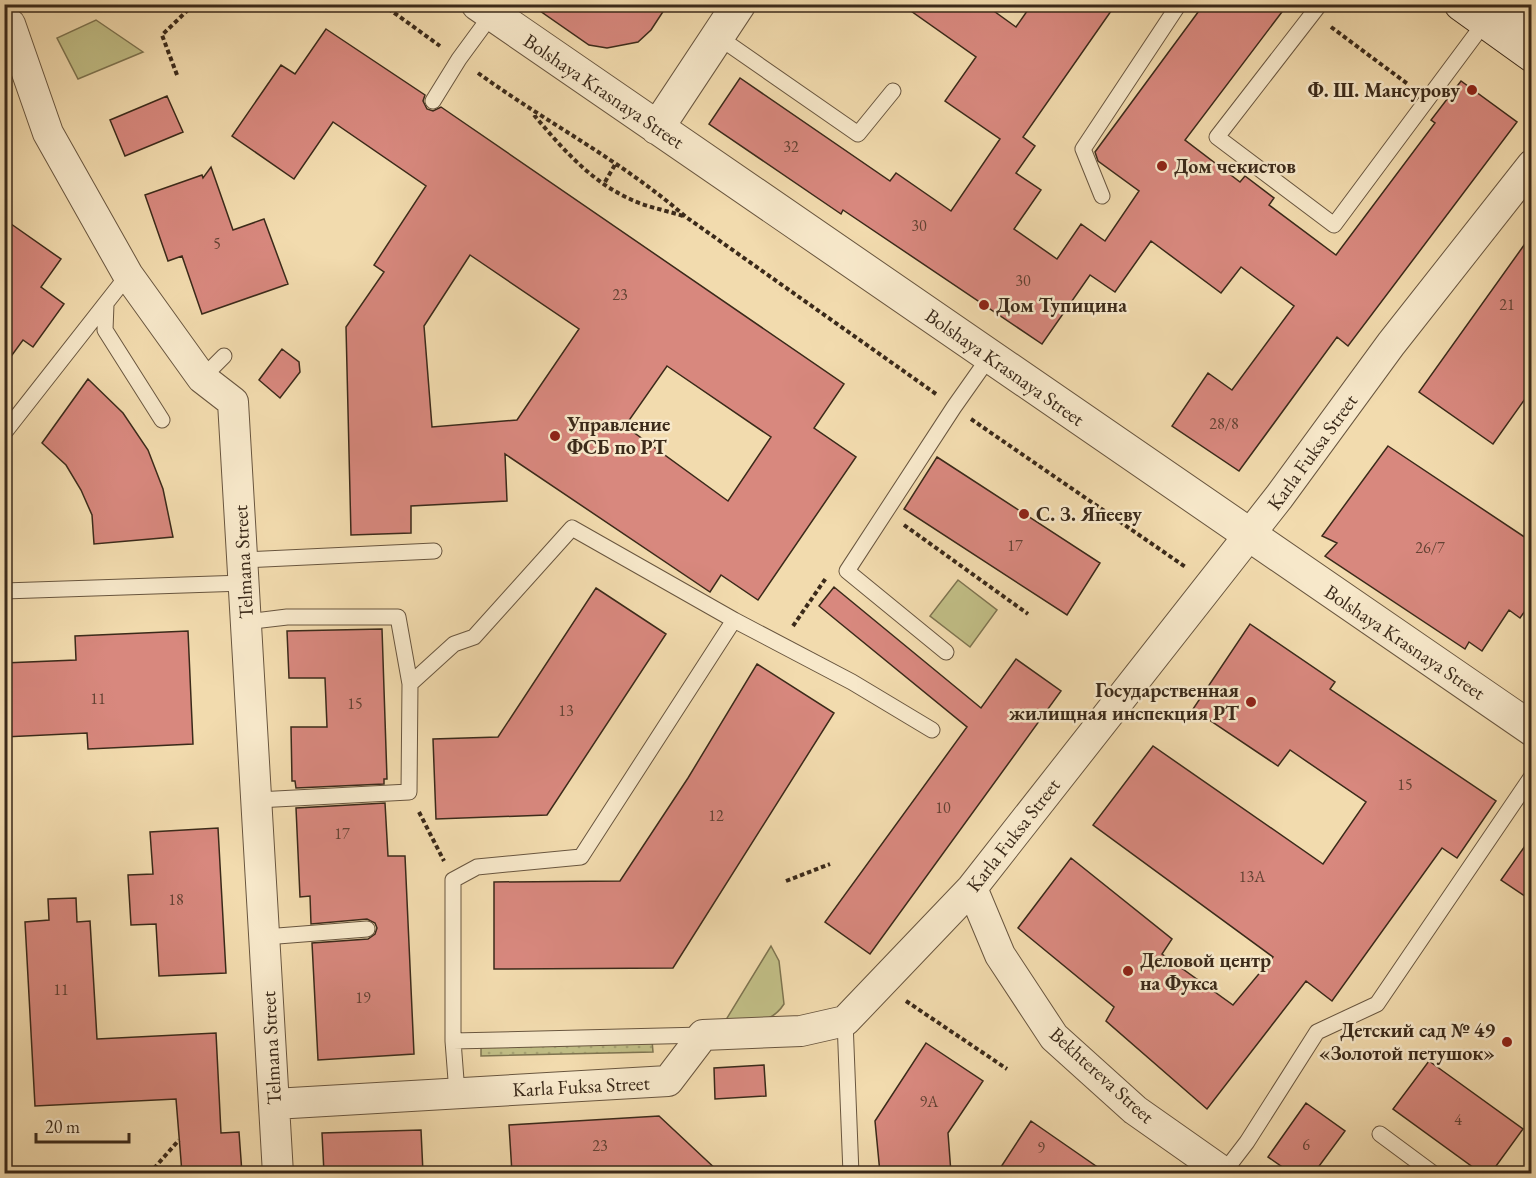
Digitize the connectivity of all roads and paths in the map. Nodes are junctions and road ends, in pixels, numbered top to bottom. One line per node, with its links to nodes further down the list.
1 (382, 4): 12 (path)
2 (738, 4): 10 (street)
3 (1179, 4): 22 (lane)
4 (192, 6): 13 (path)
5 (1317, 9): 15 (path); 15 (lane)
6 (485, 10): 12 (lane); 18 (street, Bolshaya Krasnaya Street)
7 (1485, 10): 9 (street); 11 (street); 15 (lane)
8 (4, 20): 24 (street, Telmana Street)
9 (1532, 20)
10 (717, 36): 14 (lane); 18 (street)
11 (1532, 55)
12 (459, 60): 16 (lane); 17 (path)
13 (177, 75)
14 (893, 91)
15 (1427, 99)
16 (433, 101)
17 (532, 112): 19 (path); 21 (path)
18 (657, 128): 27 (street, Bolshaya Krasnaya Street)
19 (616, 163): 21 (path); 23 (path)
20 (1532, 165): 33 (street, Karla Fuksa Street)
21 (605, 183): 23 (path)
22 (1102, 196)
23 (686, 217): 29 (path)
24 (128, 275): 25 (lane); 28 (street, Telmana Street)
25 (106, 304): 30 (lane); 31 (lane)
26 (224, 356): 28 (lane)
27 (990, 356): 29 (lane); 33 (street, Bolshaya Krasnaya Street)
28 (202, 378): 37 (street, Telmana Street)
29 (954, 407): 32 (lane); 35 (path)
30 (162, 420)
31 (4, 433)
32 (886, 512): 36 (lane); 39 (path)
33 (1250, 535): 45 (street, Bolshaya Krasnaya Street); 53 (street, Karla Fuksa Street)
34 (434, 551): 37 (lane)
35 (1190, 570)
36 (847, 571): 42 (path); 43 (lane)
37 (243, 572): 38 (lane); 41 (street, Telmana Street)
38 (4, 591)
39 (1028, 614)
40 (734, 620): 42 (lane); 44 (lane); 51 (lane)
41 (246, 622): 44 (lane); 49 (street, Telmana Street)
42 (781, 644): 46 (lane)
43 (946, 652)
44 (410, 684): 48 (lane)
45 (1532, 729)
46 (932, 730)
47 (1532, 776): 68 (lane)
48 (409, 792): 49 (lane); 51 (path)
49 (257, 800): 55 (street, Telmana Street)
50 (830, 864): 52 (path)
51 (453, 880): 59 (lane)
52 (786, 881)
53 (972, 888): 57 (street, Karla Fuksa Street); 68 (street, Bekhtereva Street)
54 (367, 929): 55 (lane)
55 (265, 938): 62 (street, Telmana Street)
56 (906, 1000): 60 (path)
57 (845, 1021): 58 (street); 67 (lane)
58 (703, 1035): 59 (lane); 61 (street, Karla Fuksa Street)
59 (453, 1041): 61 (lane)
60 (1007, 1070)
61 (456, 1094): 62 (street, Karla Fuksa Street)
62 (274, 1104): 66 (street, Telmana Street)
63 (1380, 1134): 69 (lane)
64 (179, 1140): 65 (path)
65 (149, 1173)
66 (278, 1173)
67 (851, 1173)
68 (1225, 1173)
69 (1434, 1173)

